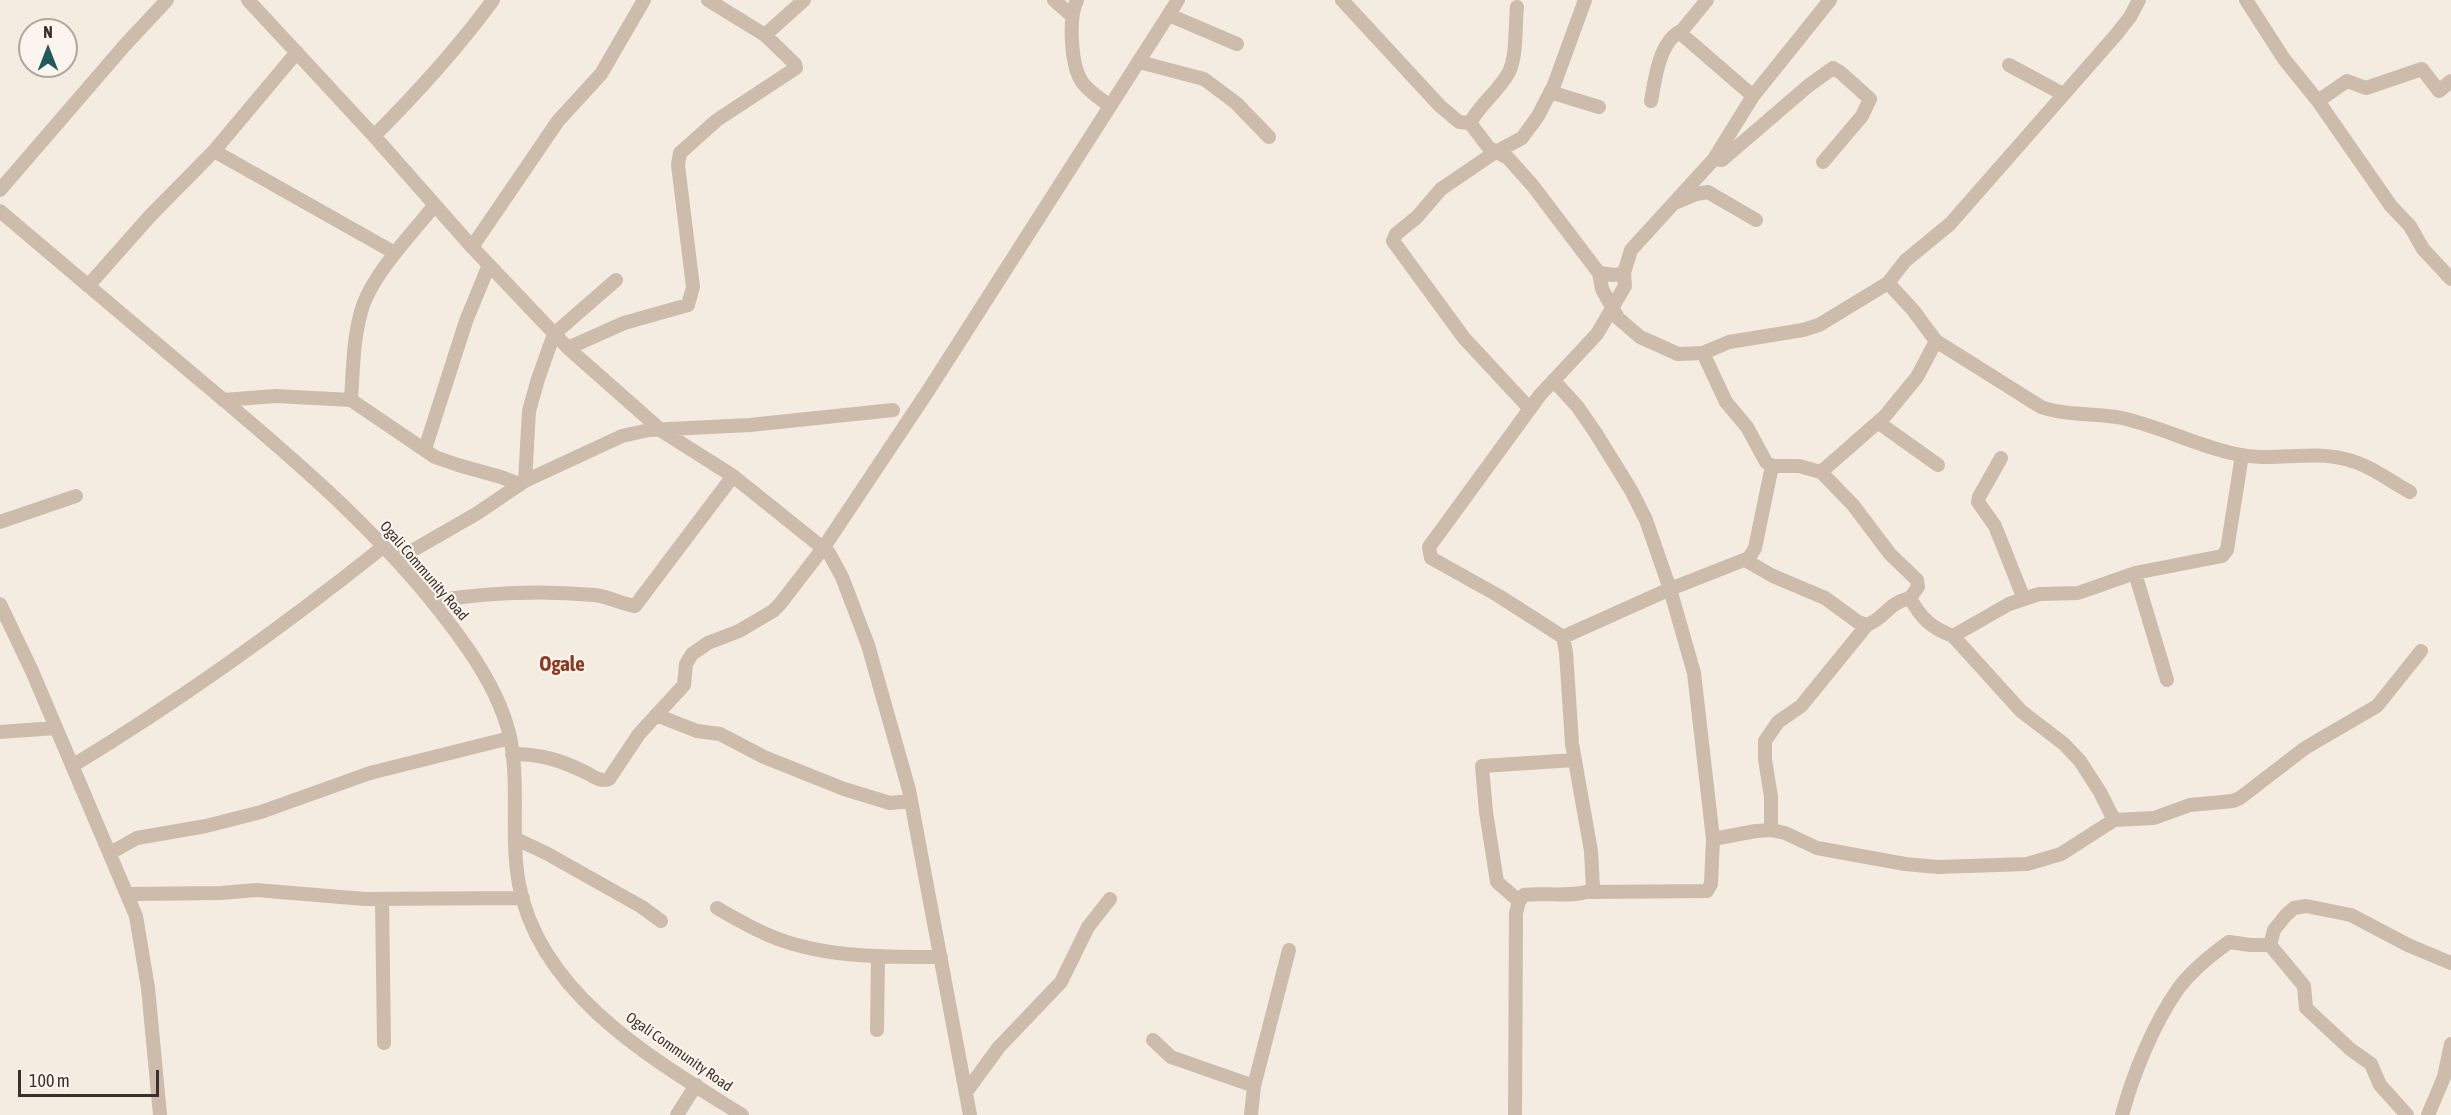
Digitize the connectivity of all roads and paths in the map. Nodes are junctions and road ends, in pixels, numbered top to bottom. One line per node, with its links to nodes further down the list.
1 (167, 0): 40 (street)
2 (248, 0): 22 (street)
3 (493, 0): 34 (street)
4 (644, 0): 45 (street)
5 (708, 0): 20 (street)
6 (804, 0): 20 (street)
7 (1054, 0): 18 (street)
8 (1077, 0): 18 (street)
9 (1178, 0): 17 (street)
10 (1342, 0): 33 (street)
11 (1585, 0): 26 (street)
12 (1707, 0): 19 (street)
13 (1830, 0): 28 (street)
14 (2139, 0): 27 (street)
15 (2246, 0): 30 (street)
16 (1517, 7): 33 (street)
17 (1168, 15): 21 (street); 23 (street)
18 (1072, 16): 31 (street)
19 (1680, 33): 28 (street); 29 (street)
20 (765, 35): 57 (street)
21 (1237, 44)
22 (297, 52): 34 (street); 36 (street)
23 (1139, 62): 31 (street); 35 (street)
24 (2009, 64): 27 (street)
25 (2451, 81): 30 (street)
26 (1550, 92): 32 (street); 37 (street)
27 (2063, 94): 52 (street)
28 (1753, 96): 38 (street)
29 (1651, 100)
30 (2318, 102): 50 (street)
31 (1110, 106): 78 (street)
32 (1599, 107)
33 (1470, 123): 37 (street)
34 (374, 136): 42 (street)
35 (1269, 137)
36 (214, 151): 46 (street); 53 (street)
37 (1494, 153): 48 (street); 62 (street)
38 (1713, 159): 39 (street); 41 (street)
39 (1823, 162)
40 (0, 190)
41 (1672, 204): 44 (street); 49 (street)
42 (435, 205): 45 (street); 46 (street)
43 (0, 211): 53 (street, Ogali Community Road)
44 (1756, 220)
45 (472, 247): 47 (street)
46 (395, 253): 61 (street)
47 (489, 265): 55 (street); 66 (street)
48 (1599, 273): 49 (street); 54 (street)
49 (1624, 273): 54 (street)
50 (2451, 279)
51 (616, 280): 55 (street)
52 (1888, 282): 56 (street); 58 (street)
53 (88, 286): 60 (street, Ogali Community Road)
54 (1611, 308): 58 (street); 59 (street)
55 (554, 334): 57 (street); 73 (street)
56 (1935, 341): 64 (street); 67 (street)
57 (568, 348): 65 (street)
58 (1703, 353): 70 (street)
59 (1554, 381): 62 (street); 82 (street)
60 (223, 400): 61 (street); 77 (street, Ogali Community Road)
61 (351, 400): 66 (street)
62 (1530, 409): 89 (street)
63 (892, 410): 65 (street)
64 (1878, 423): 69 (street); 71 (street)
65 (662, 431): 72 (street); 73 (street)
66 (425, 449): 73 (street)
67 (2242, 455): 74 (street); 81 (street)
68 (2001, 458): 84 (street)
69 (1938, 465)
70 (1772, 466): 71 (street); 80 (street)
71 (1821, 472): 83 (street)
72 (734, 476): 78 (street); 85 (street)
73 (522, 483): 79 (street)
74 (2410, 492)
75 (76, 496): 76 (street)
76 (0, 522)
77 (383, 547): 79 (street, Ogali Community Road); 98 (street)
78 (824, 547): 92 (street); 99 (street)
79 (396, 560): 85 (street, Ogali Community Road)
80 (1745, 560): 82 (street); 87 (street)
81 (2135, 573): 84 (street); 91 (street)
82 (1670, 589): 89 (street); 103 (street)
83 (1910, 598): 87 (street); 88 (street)
84 (2024, 598): 88 (street)
85 (432, 601): 95 (street, Ogali Community Road)
86 (0, 604): 93 (street)
87 (1867, 625): 101 (street)
88 (1953, 636): 100 (street)
89 (1563, 637): 97 (street)
90 (2421, 651): 100 (street)
91 (2167, 680)
92 (656, 715): 96 (street); 99 (street)
93 (56, 728): 94 (street); 98 (street)
94 (0, 732)
95 (510, 738): 96 (street, Ogali Community Road); 104 (street)
96 (512, 753): 102 (street, Ogali Community Road)
97 (1575, 760): 105 (street); 110 (street)
98 (72, 766): 104 (street)
99 (911, 801): 116 (street)
100 (2114, 820): 101 (street)
101 (1772, 830): 103 (street)
102 (516, 839): 107 (street, Ogali Community Road); 112 (street)
103 (1713, 839): 105 (street)
104 (110, 853): 106 (street)
105 (1589, 892): 110 (street)
106 (128, 894): 108 (street); 125 (street)
107 (523, 898): 108 (street); 122 (street, Ogali Community Road)
108 (382, 899): 120 (street)
109 (1110, 899): 124 (street)
110 (1519, 901): 130 (street)
111 (717, 909): 115 (street)
112 (661, 921)
113 (2270, 945): 117 (street); 131 (street); 132 (street)
114 (1289, 950): 123 (street)
115 (878, 956): 116 (street); 118 (street)
116 (941, 957): 124 (street)
117 (2451, 963)
118 (877, 1030)
119 (1153, 1040): 123 (street)
120 (384, 1043)
121 (2451, 1044): 133 (street)
122 (696, 1085): 126 (street); 127 (street, Ogali Community Road)
123 (1254, 1086): 129 (street)
124 (966, 1092): 128 (street)
125 (160, 1115)
126 (677, 1115)
127 (742, 1115)
128 (970, 1115)
129 (1251, 1115)
130 (1515, 1115)
131 (2122, 1115)
132 (2407, 1115)
133 (2428, 1115)

